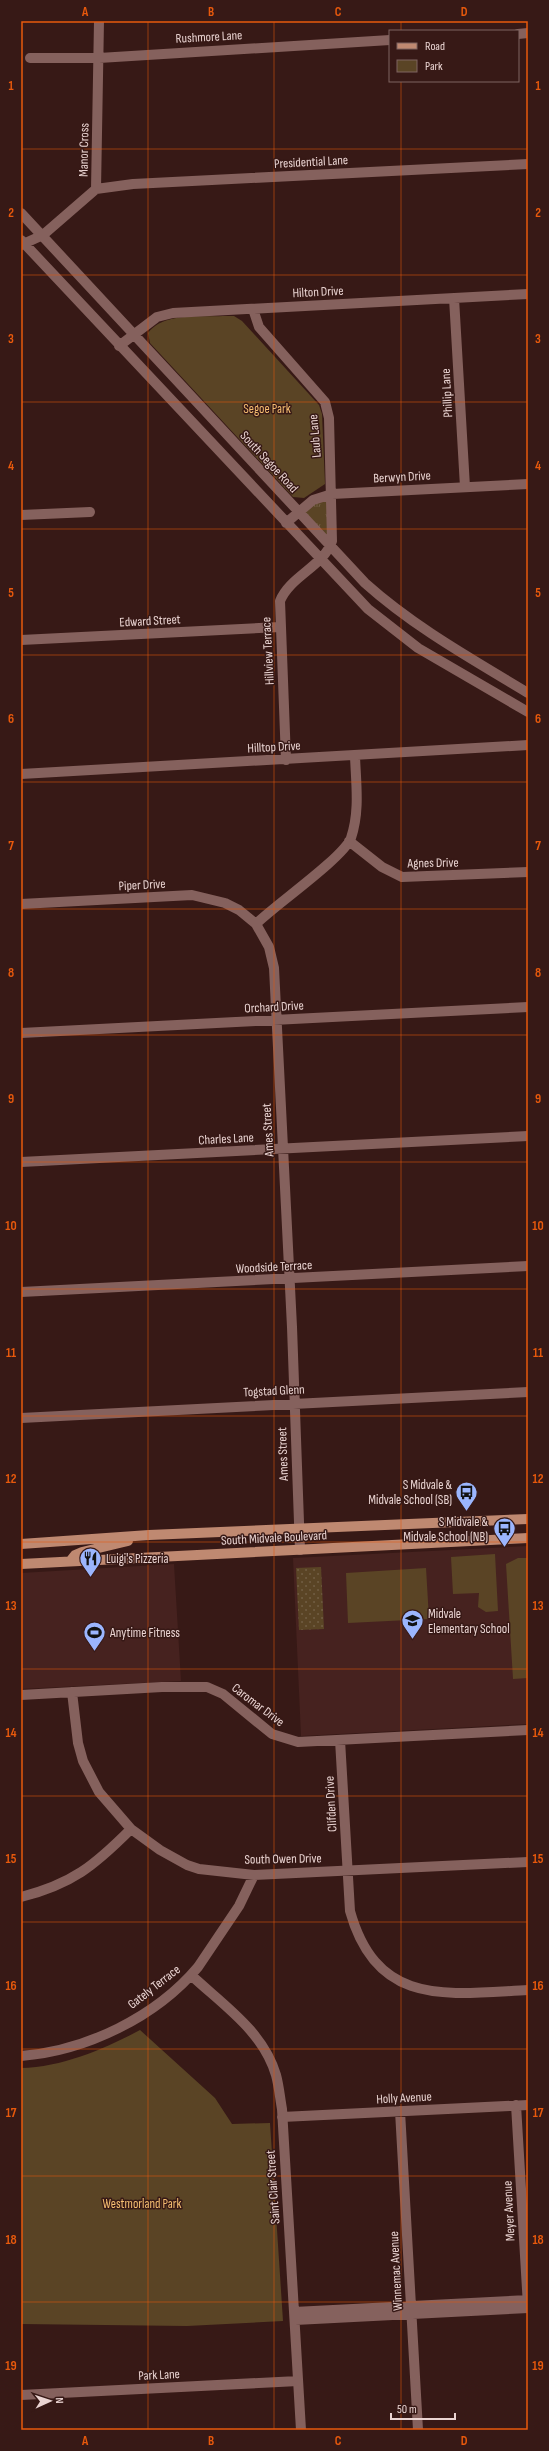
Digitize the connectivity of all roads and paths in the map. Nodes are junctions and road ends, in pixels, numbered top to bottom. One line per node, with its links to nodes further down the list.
1 (99, 21): 4 (street, Manor Cross)
2 (389, 40): 4 (street, Rushmore Lane)
3 (30, 58): 4 (street, Rushmore Lane)
4 (99, 58): 6 (street, Manor Cross)
5 (528, 164): 6 (street, Presidential Lane)
6 (96, 189): 8 (street, Manor Cross)
7 (21, 213): 8 (street, South Segoe Road)
8 (43, 235): 9 (street, Manor Cross); 13 (street, South Segoe Road)
9 (22, 243): 14 (street)
10 (528, 294): 11 (street, Hilton Drive)
11 (454, 298): 12 (street, Hilton Drive); 16 (street, Phillip Lane)
12 (253, 308): 13 (street, Hilton Drive); 17 (street, Laub Lane)
13 (133, 334): 14 (street, Hilton Drive); 18 (street, South Segoe Road)
14 (118, 346): 21 (street)
15 (528, 484): 16 (street, Berwyn Drive)
16 (465, 487): 17 (street, Berwyn Drive)
17 (332, 494): 18 (street, Berwyn Drive); 22 (street, Laub Lane)
18 (298, 511): 21 (street, Berwyn Drive); 22 (street, South Segoe Road)
19 (90, 512): 20 (street)
20 (21, 515)
21 (286, 523): 23 (street)
22 (330, 546): 23 (street); 26 (street, South Segoe Road)
23 (320, 558): 24 (street, Hillview Terrace); 27 (street)
24 (280, 627): 25 (street, Edward Street); 30 (street, Hillview Terrace)
25 (21, 640)
26 (528, 693)
27 (528, 712)
28 (528, 745): 29 (street, Hilltop Drive)
29 (355, 756): 30 (street, Hilltop Drive); 32 (street)
30 (286, 760): 31 (street, Hilltop Drive)
31 (21, 774)
32 (349, 841): 33 (street, Agnes Drive); 35 (street)
33 (528, 872)
34 (21, 904): 35 (street, Piper Drive)
35 (256, 924): 37 (street, Ames Street)
36 (528, 1007): 37 (street, Orchard Drive)
37 (276, 1020): 38 (street, Orchard Drive); 40 (street, Ames Street)
38 (21, 1033)
39 (528, 1136): 40 (street, Charles Lane)
40 (282, 1149): 41 (street, Charles Lane); 43 (street, Ames Street)
41 (21, 1162)
42 (528, 1266): 43 (street, Woodside Terrace)
43 (289, 1279): 44 (street, Woodside Terrace); 46 (street, Ames Street)
44 (21, 1292)
45 (528, 1392): 46 (street, Togstad Glenn)
46 (294, 1403): 47 (street, Togstad Glenn); 49 (street, Ames Street)
47 (21, 1418)
48 (528, 1519): 49 (main road, South Midvale Boulevard)
49 (299, 1530): 50 (main road, South Midvale Boulevard); 53 (street, Ames Street)
50 (149, 1535): 52 (main road, South Midvale Boulevard); 54 (main road)
51 (528, 1538): 53 (main road, South Midvale Boulevard)
52 (21, 1544)
53 (300, 1550): 54 (main road, South Midvale Boulevard)
54 (71, 1560): 55 (main road, South Midvale Boulevard)
55 (21, 1564)
56 (72, 1692): 57 (street, Caromar Drive); 59 (street, Caromar Drive); 60 (street, South Owen Drive)
57 (21, 1695)
58 (528, 1730): 59 (street, Caromar Drive)
59 (340, 1740): 62 (street, Clifden Drive)
60 (131, 1830): 63 (street, South Owen Drive); 64 (street)
61 (528, 1862): 62 (street, South Owen Drive)
62 (347, 1870): 63 (street, South Owen Drive); 66 (street, Clifden Drive)
63 (254, 1875): 65 (street, Gately Terrace)
64 (21, 1898)
65 (191, 1975): 67 (street, Gately Terrace); 71 (street, Saint Clair Street)
66 (528, 1990)
67 (21, 2056)
68 (516, 2105): 69 (street, Holly Avenue); 70 (street, Holly Avenue); 72 (street, Meyer Avenue)
69 (528, 2105)
70 (400, 2111): 71 (street, Holly Avenue); 73 (street, Winnemac Avenue)
71 (282, 2118): 75 (street, Saint Clair Street)
72 (528, 2304): 73 (street); 74 (street, Meyer Avenue)
73 (411, 2310): 75 (street); 79 (street, Winnemac Avenue)
74 (528, 2314)
75 (295, 2316): 76 (street, Saint Clair Street)
76 (298, 2381): 77 (street, Park Lane); 78 (street, Saint Clair Street)
77 (21, 2395)
78 (301, 2430)
79 (418, 2430)

